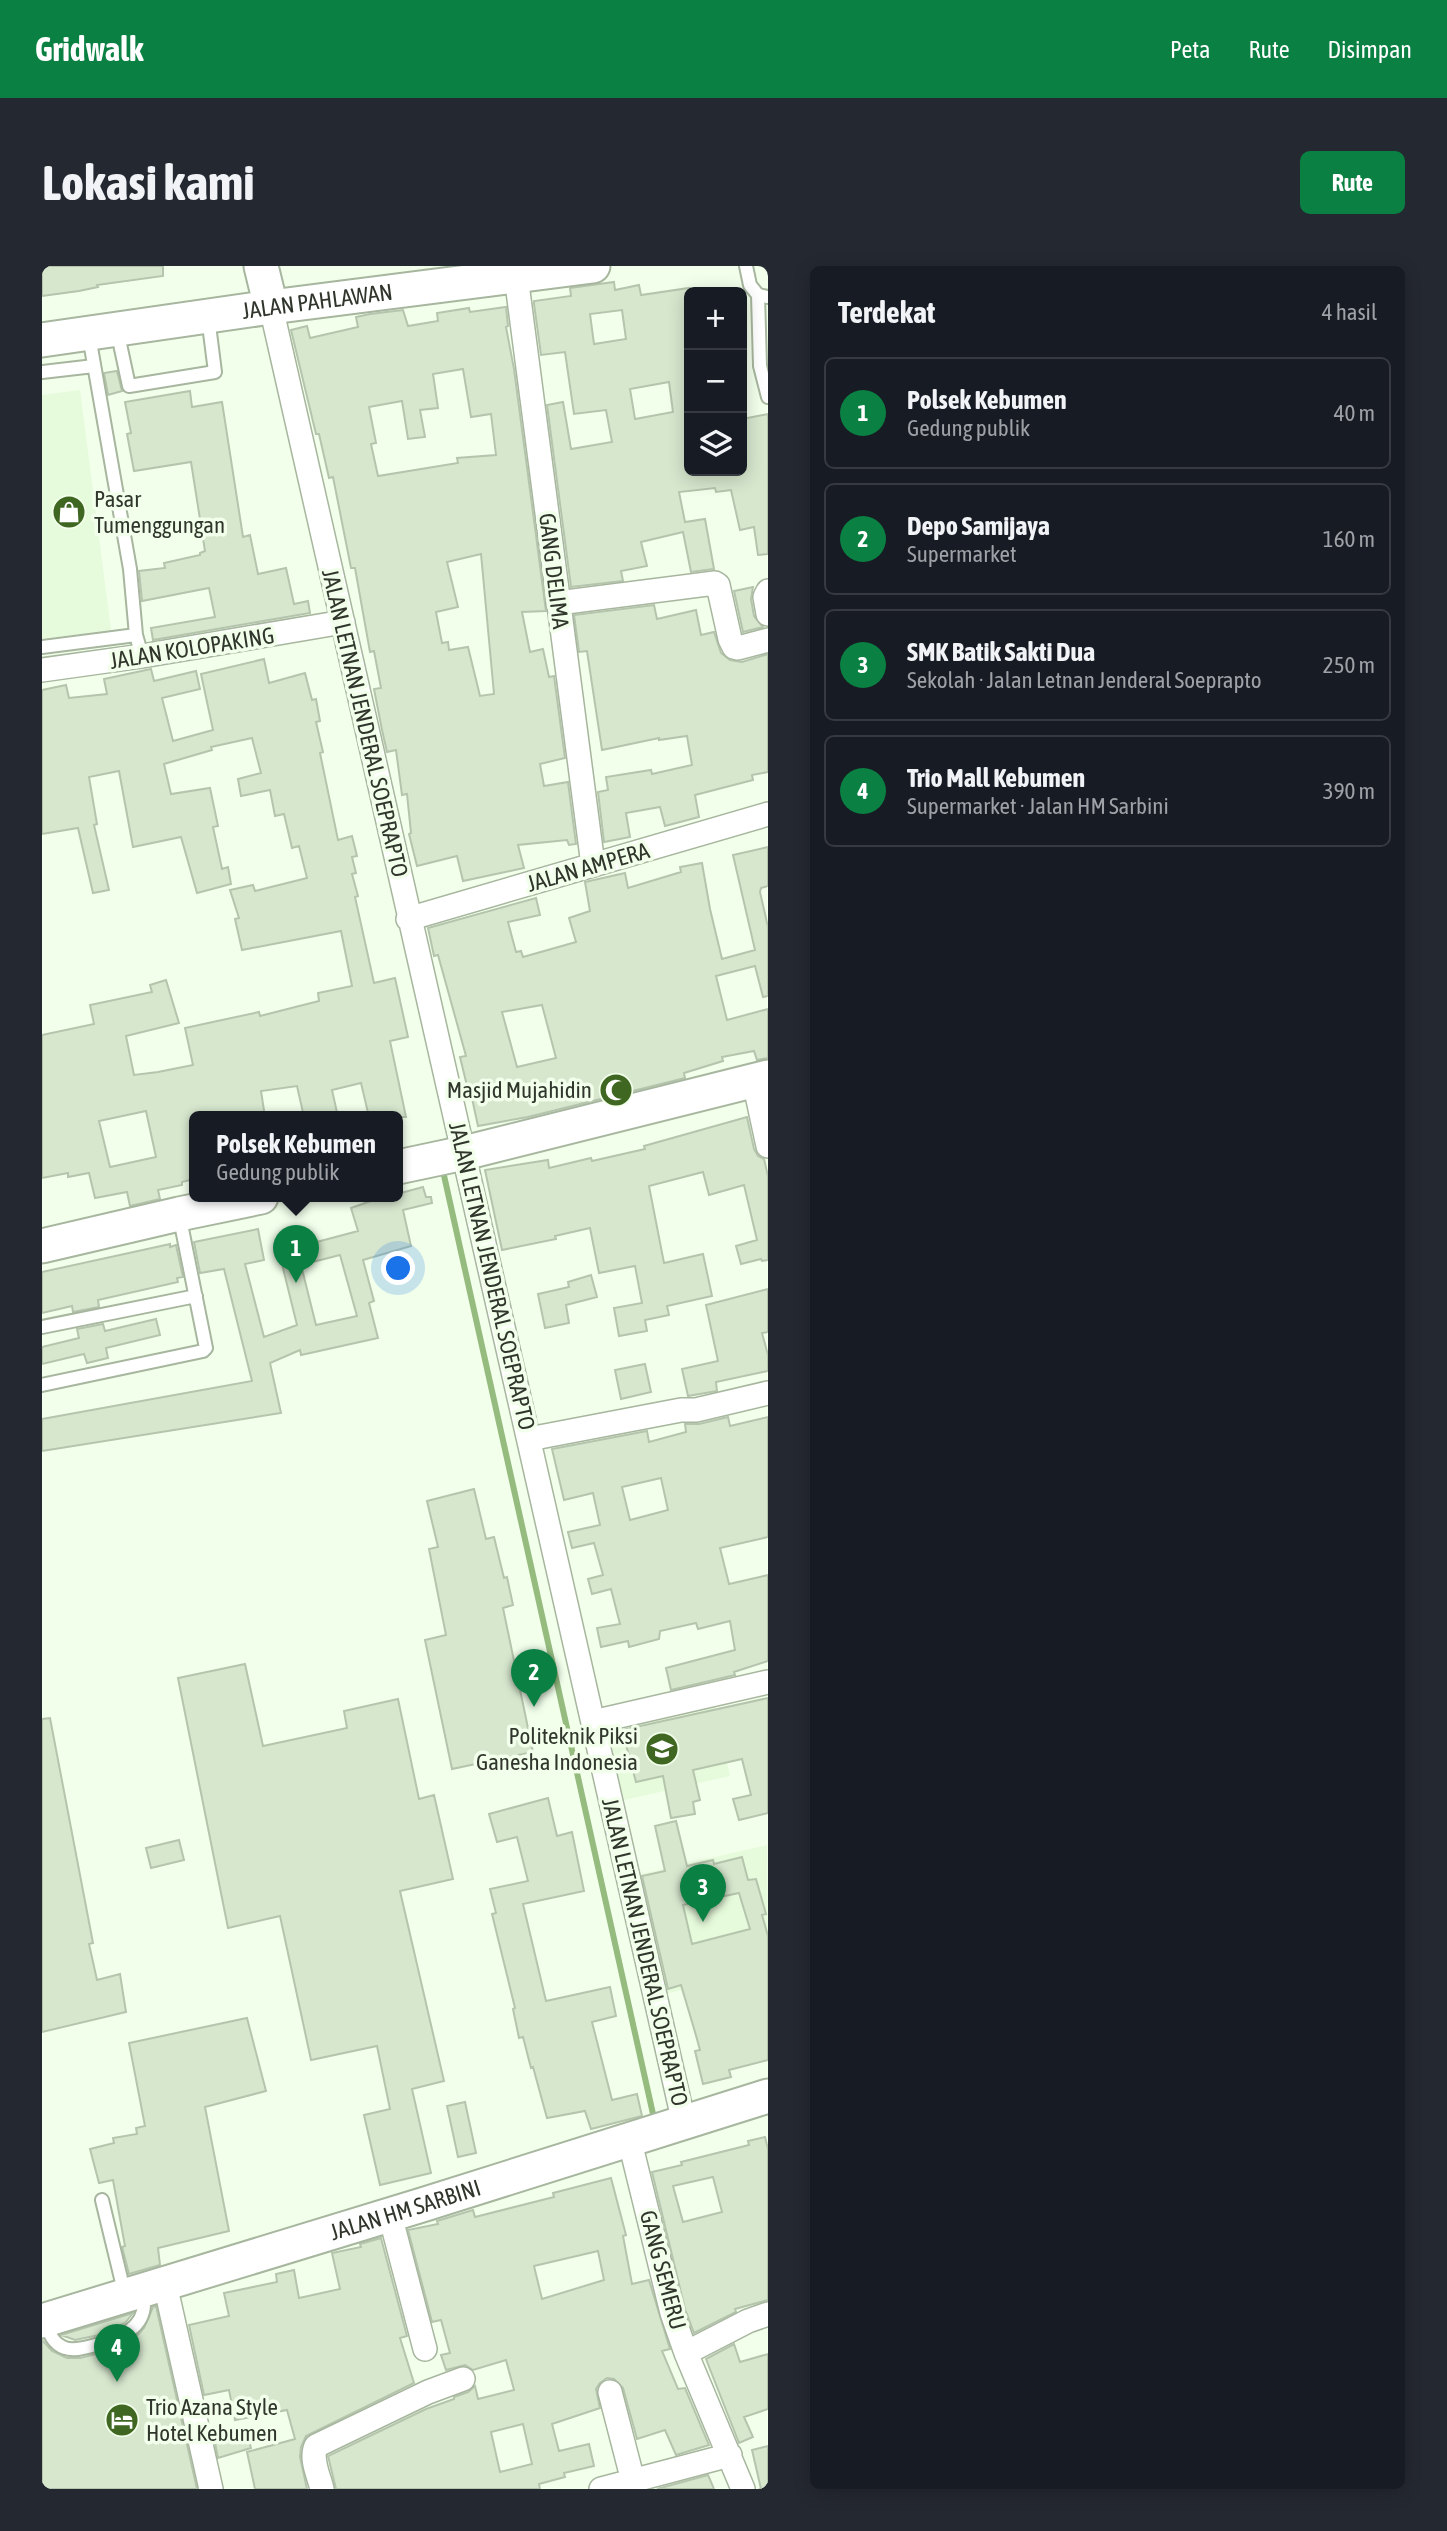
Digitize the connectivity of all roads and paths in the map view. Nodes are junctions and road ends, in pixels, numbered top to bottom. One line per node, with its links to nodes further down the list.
1 (261, 266): 6 (main road)
2 (593, 266): 4 (main road, JALAN PAHLAWAN)
3 (746, 266): 5 (lane)
4 (516, 276): 6 (main road, JALAN PAHLAWAN); 14 (street, GANG DELIMA)
5 (763, 296): 12 (lane)
6 (271, 307): 7 (main road, JALAN PAHLAWAN); 16 (street, JALAN LETNAN JENDERAL SOEPRAPTO)
7 (208, 316): 8 (main road, JALAN PAHLAWAN); 8 (lane)
8 (103, 331): 9 (main road, JALAN PAHLAWAN); 10 (lane)
9 (42, 340)
10 (94, 366): 11 (lane); 18 (lane)
11 (42, 372)
12 (768, 397)
13 (768, 591): 15 (street)
14 (558, 603): 17 (street); 22 (street, GANG DELIMA)
15 (768, 614)
16 (342, 622): 18 (street, JALAN KOLOPAKING); 23 (street, JALAN LETNAN JENDERAL SOEPRAPTO)
17 (768, 640)
18 (139, 646): 19 (lane); 20 (street, JALAN KOLOPAKING)
19 (42, 647)
20 (42, 670)
21 (768, 814): 22 (street, JALAN AMPERA)
22 (593, 865): 23 (street, JALAN AMPERA)
23 (408, 919): 26 (street, JALAN LETNAN JENDERAL SOEPRAPTO)
24 (761, 1079): 25 (street); 26 (main road)
25 (768, 1146)
26 (464, 1153): 27 (main road); 35 (street, JALAN LETNAN JENDERAL SOEPRAPTO)
27 (403, 1166)
28 (237, 1202): 29 (main road)
29 (179, 1214): 30 (main road); 31 (lane)
30 (42, 1246)
31 (196, 1296): 32 (lane); 33 (lane)
32 (42, 1327)
33 (42, 1385)
34 (768, 1393): 35 (street)
35 (529, 1439): 37 (street, JALAN LETNAN JENDERAL SOEPRAPTO)
36 (768, 1682): 37 (street)
37 (593, 1722): 39 (street, JALAN LETNAN JENDERAL SOEPRAPTO)
38 (768, 2096): 39 (main road, JALAN HM SARBINI)
39 (657, 2131): 41 (main road, JALAN HM SARBINI); 46 (street, GANG SEMERU)
40 (103, 2200): 42 (lane)
41 (390, 2215): 42 (main road, JALAN HM SARBINI); 45 (street)
42 (144, 2291): 44 (main road, JALAN HM SARBINI); 52 (street)
43 (768, 2314): 46 (street, GANG SEMERU)
44 (44, 2321)
45 (425, 2350)
46 (686, 2353): 49 (street)
47 (463, 2379): 53 (street)
48 (610, 2392): 50 (street)
49 (730, 2455): 50 (street); 54 (street)
50 (633, 2480): 51 (street)
51 (607, 2488)
52 (211, 2489)
53 (322, 2489)
54 (743, 2489)

